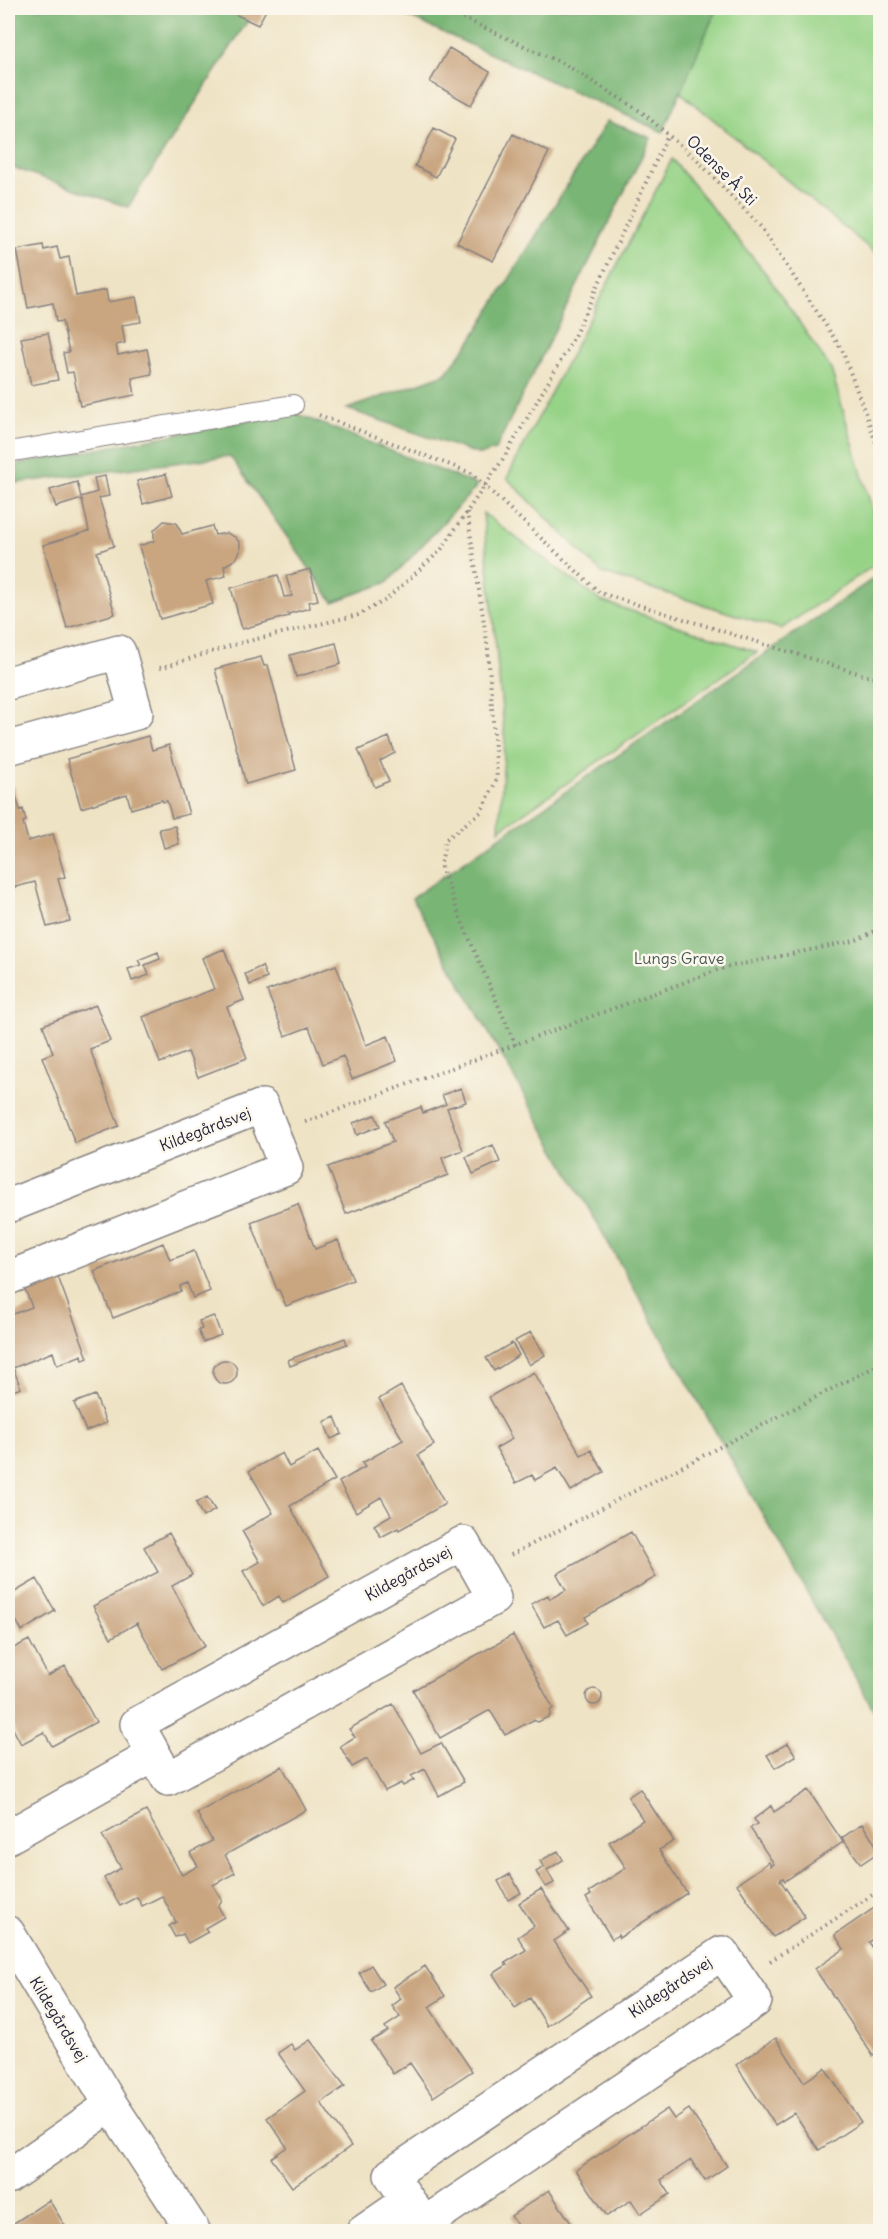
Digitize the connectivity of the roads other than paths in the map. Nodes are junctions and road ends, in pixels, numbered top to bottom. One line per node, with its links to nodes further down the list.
1 (293, 405): 2 (lane)
2 (8, 452)
3 (8, 683): 4 (street)
4 (8, 748)
5 (8, 1206): 6 (street, Kildegårdsvej)
6 (8, 1278)
7 (154, 1755): 7 (street, Kildegårdsvej); 8 (street)
8 (8, 1837)
9 (8, 1933): 10 (street, Kildegårdsvej)
10 (111, 2105): 11 (street); 13 (street, Kildegårdsvej)
11 (8, 2176)
12 (408, 2201): 12 (street, Kildegårdsvej); 14 (street)
13 (194, 2232)
14 (363, 2232)

